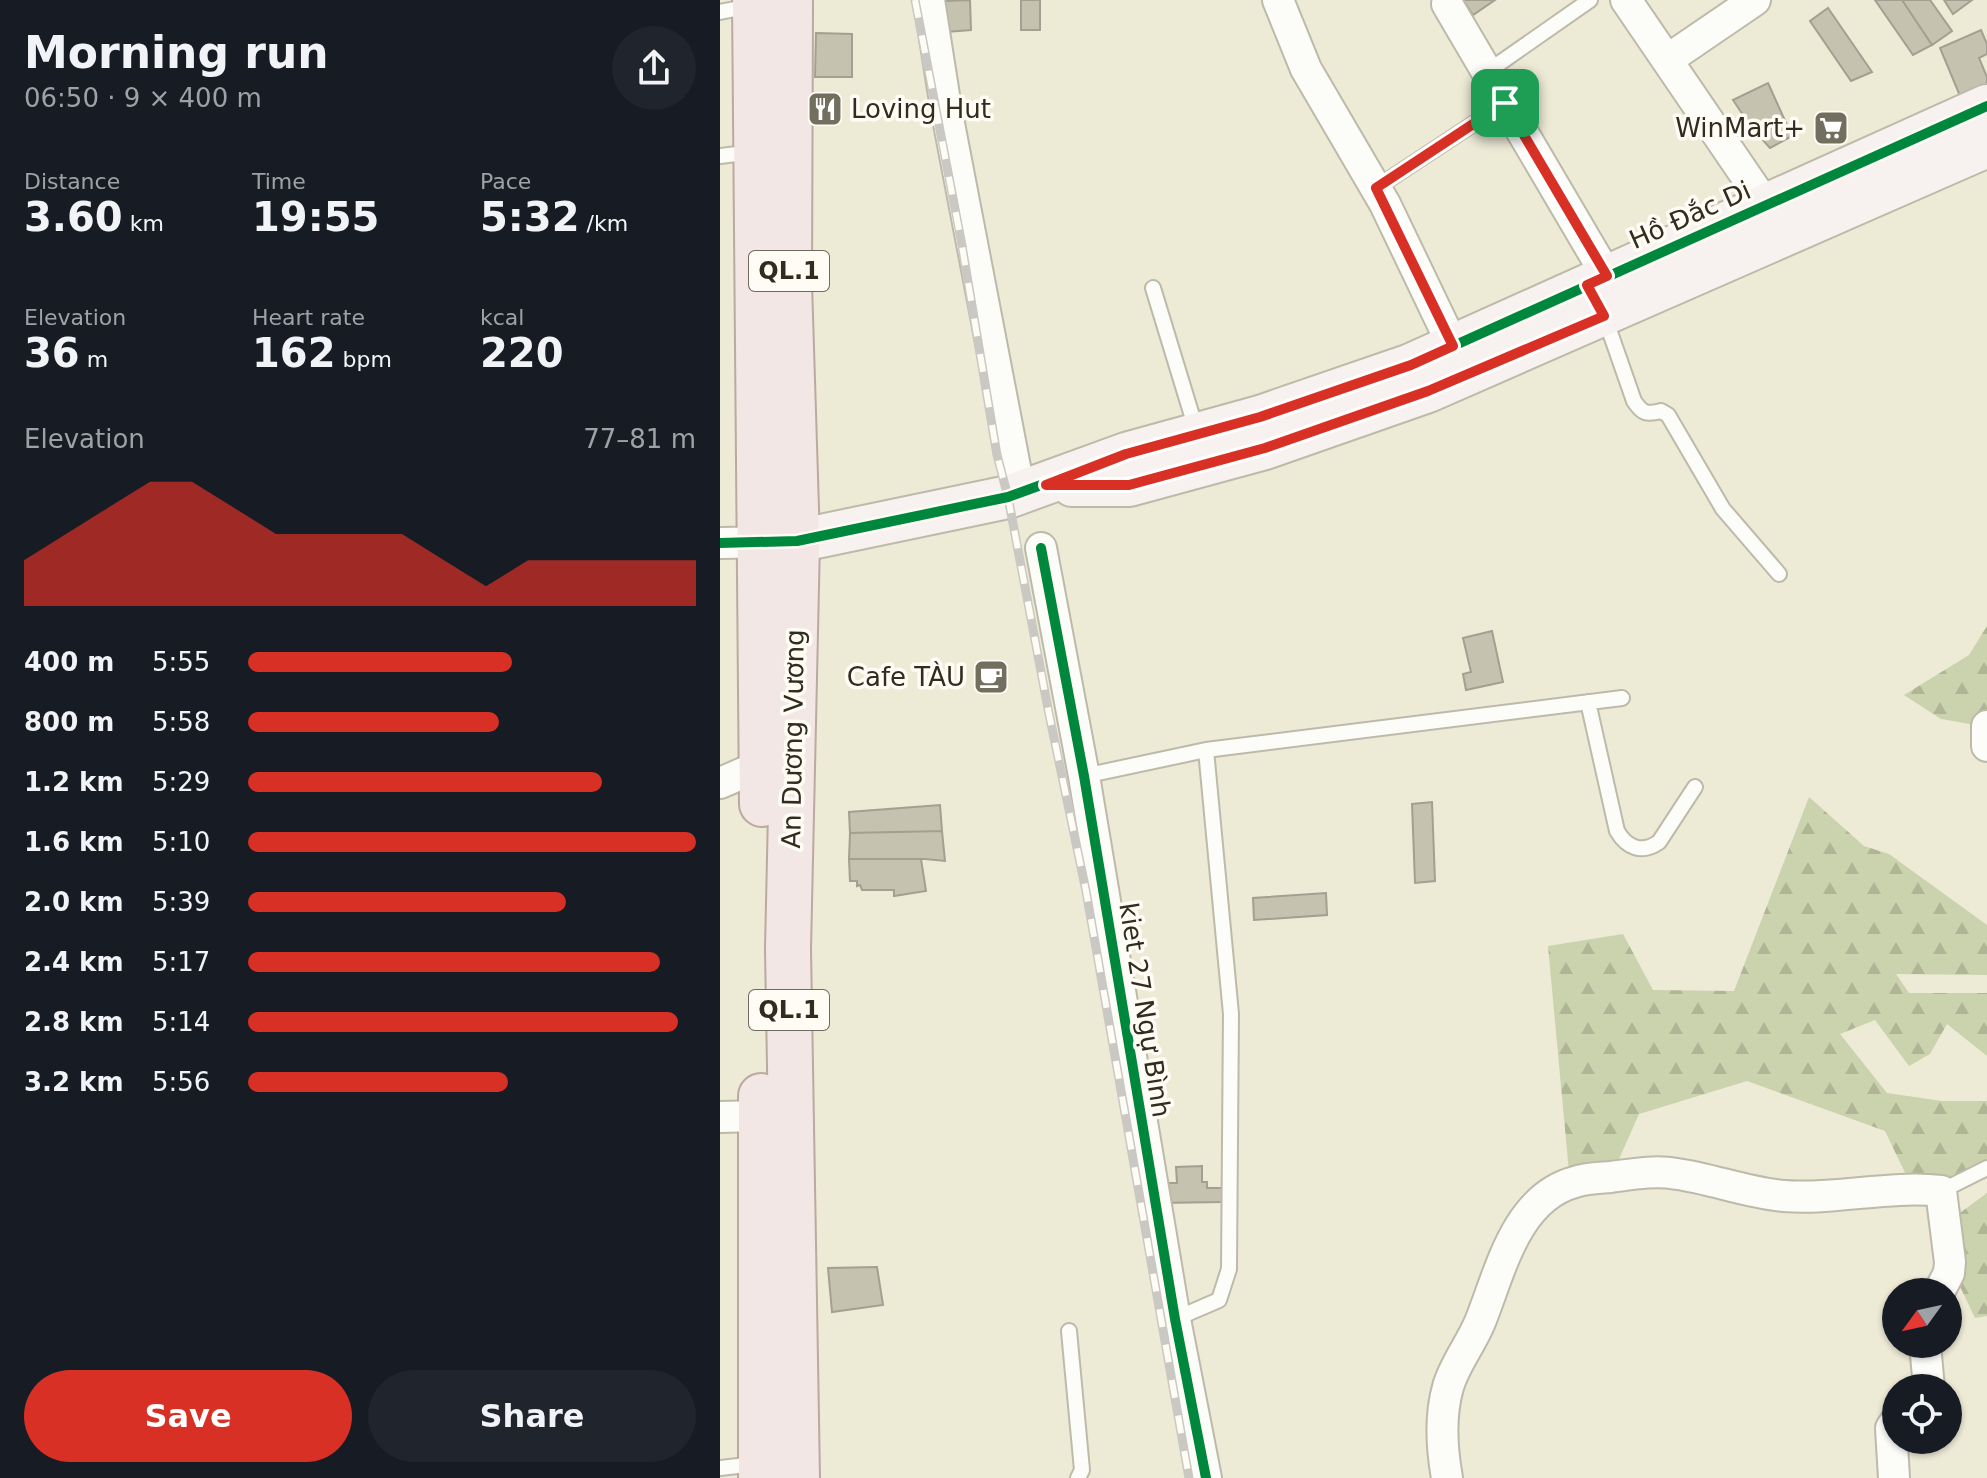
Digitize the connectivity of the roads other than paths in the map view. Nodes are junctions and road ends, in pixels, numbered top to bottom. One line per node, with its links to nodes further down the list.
1 (929, 0): 20 (street)
2 (1278, 0): 14 (street)
3 (1590, 0): 9 (lane)
4 (1626, 0): 8 (street)
5 (1755, 0): 8 (street)
6 (755, 4): 13 (main road, An Dương Vương / QL.1)
7 (1447, 4): 9 (street)
8 (1667, 60): 15 (street)
9 (1487, 72): 10 (street)
10 (1505, 103): 14 (lane); 17 (street)
11 (1987, 106): 15 (street, Hồ Đắc Di)
12 (1987, 146): 15 (street, Hồ Đắc Di)
13 (762, 152): 21 (main road, An Dương Vương / QL.1)
14 (1376, 188): 18 (street)
15 (1776, 220): 17 (street, Hồ Đắc Di)
16 (1153, 288): 19 (lane)
17 (1598, 296): 18 (street, Hồ Đắc Di); 20 (street, Hồ Đắc Di); 23 (lane)
18 (1453, 346): 19 (street, Hồ Đắc Di)
19 (1197, 434): 20 (street, Hồ Đắc Di)
20 (1033, 489): 21 (street)
21 (759, 542): 29 (main road, An Dương Vương / QL.1); 36 (main road, An Dương Vương / QL.1)
22 (1041, 548): 30 (street, kiet 27 Ngự Bình)
23 (1779, 574)
24 (1622, 698): 25 (lane)
25 (1588, 702): 28 (lane); 32 (lane)
26 (1987, 726): 27 (street)
27 (1987, 746)
28 (1206, 750): 30 (lane); 38 (lane)
29 (762, 765): 31 (street); 33 (main road, An Dương Vương / QL.1)
30 (1084, 776): 38 (street, kiet 27 Ngự Bình)
31 (720, 783)
32 (1695, 787)
33 (741, 1117): 36 (main road, An Dương Vương / QL.1)
34 (1987, 1168): 35 (lane)
35 (1941, 1191): 37 (street); 44 (street)
36 (778, 1254): 41 (main road, An Dương Vương / QL.1)
37 (1946, 1278)
38 (1175, 1319): 43 (street, kiet 27 Ngự Bình)
39 (1069, 1331): 42 (lane)
40 (1893, 1454): 45 (street)
41 (760, 1472)
42 (1078, 1478)
43 (1206, 1478)
44 (1447, 1478)
45 (1894, 1478)

